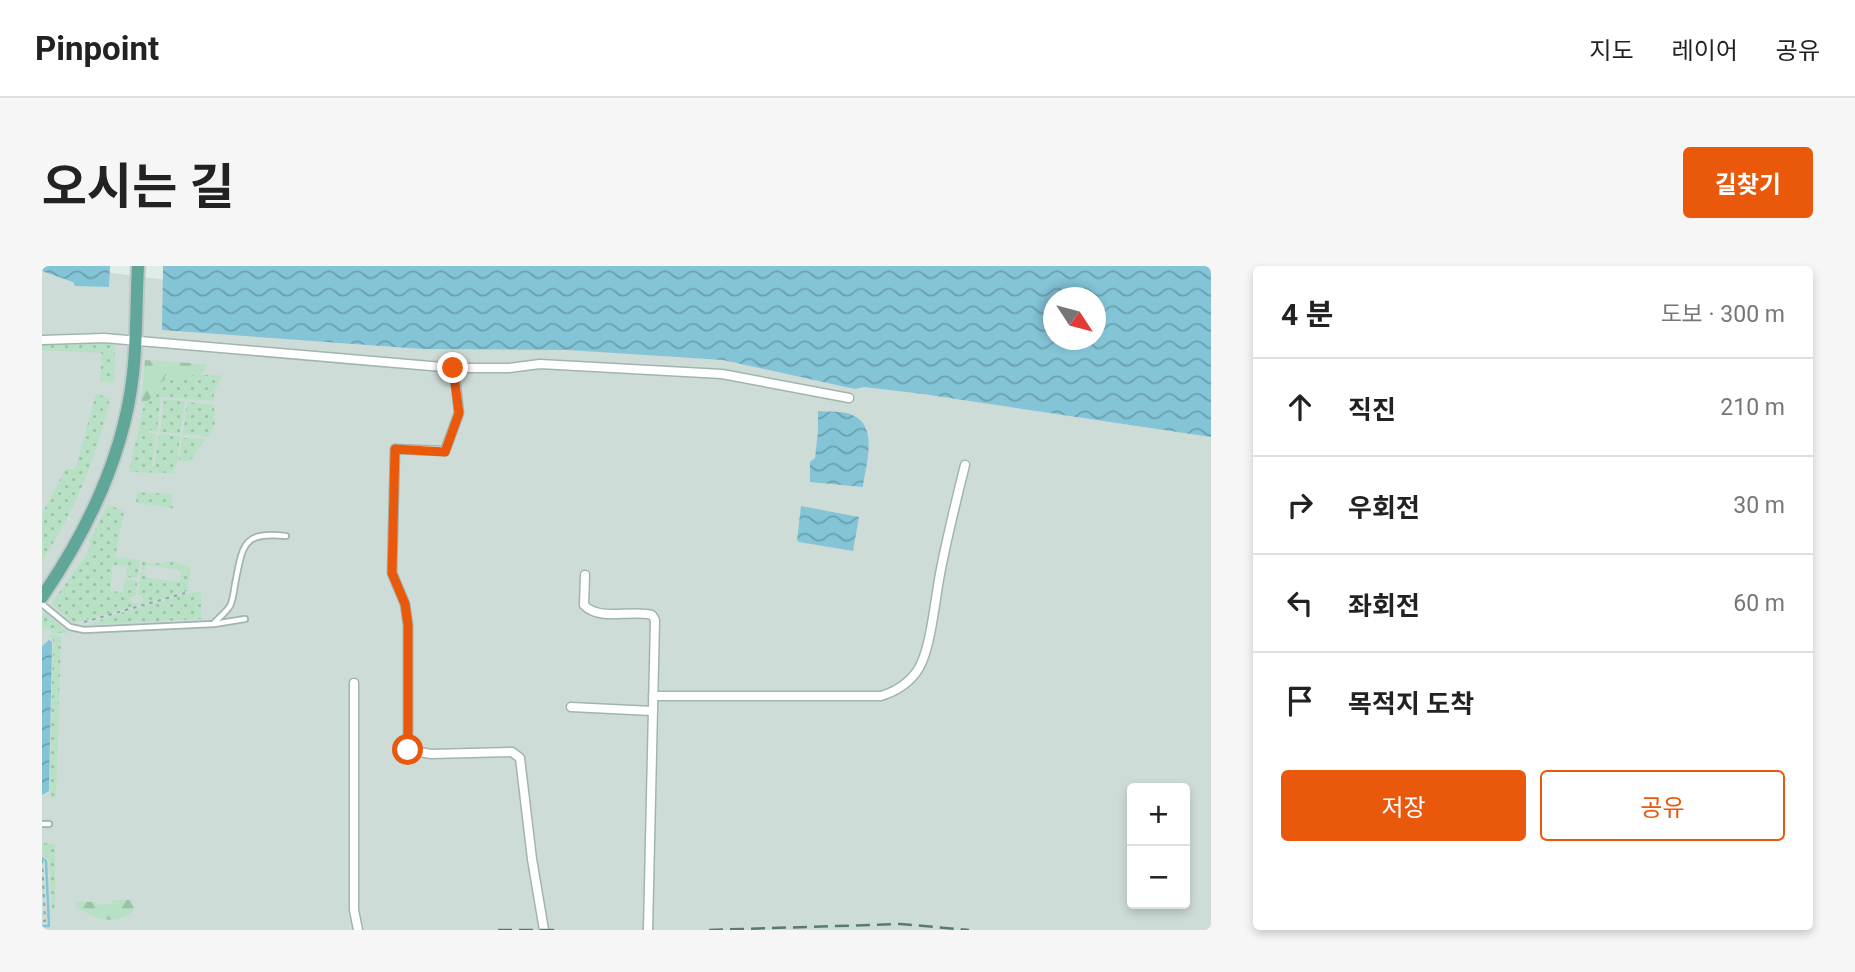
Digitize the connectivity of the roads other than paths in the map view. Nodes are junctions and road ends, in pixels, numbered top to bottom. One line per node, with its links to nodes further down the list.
1 (138, 266): 3 (main road)
2 (42, 340): 3 (street)
3 (134, 342): 4 (street); 9 (main road)
4 (453, 368): 5 (street); 20 (street)
5 (849, 398)
6 (965, 464): 14 (street)
7 (286, 537): 12 (lane)
8 (585, 575): 14 (street)
9 (42, 597)
10 (42, 604): 12 (lane)
11 (245, 619): 12 (lane)
12 (214, 624)
13 (354, 683): 19 (street)
14 (653, 696): 16 (street)
15 (571, 707): 16 (street)
16 (652, 711): 21 (street)
17 (42, 824): 18 (lane)
18 (49, 824)
19 (358, 930)
20 (544, 930)
21 (648, 930)

